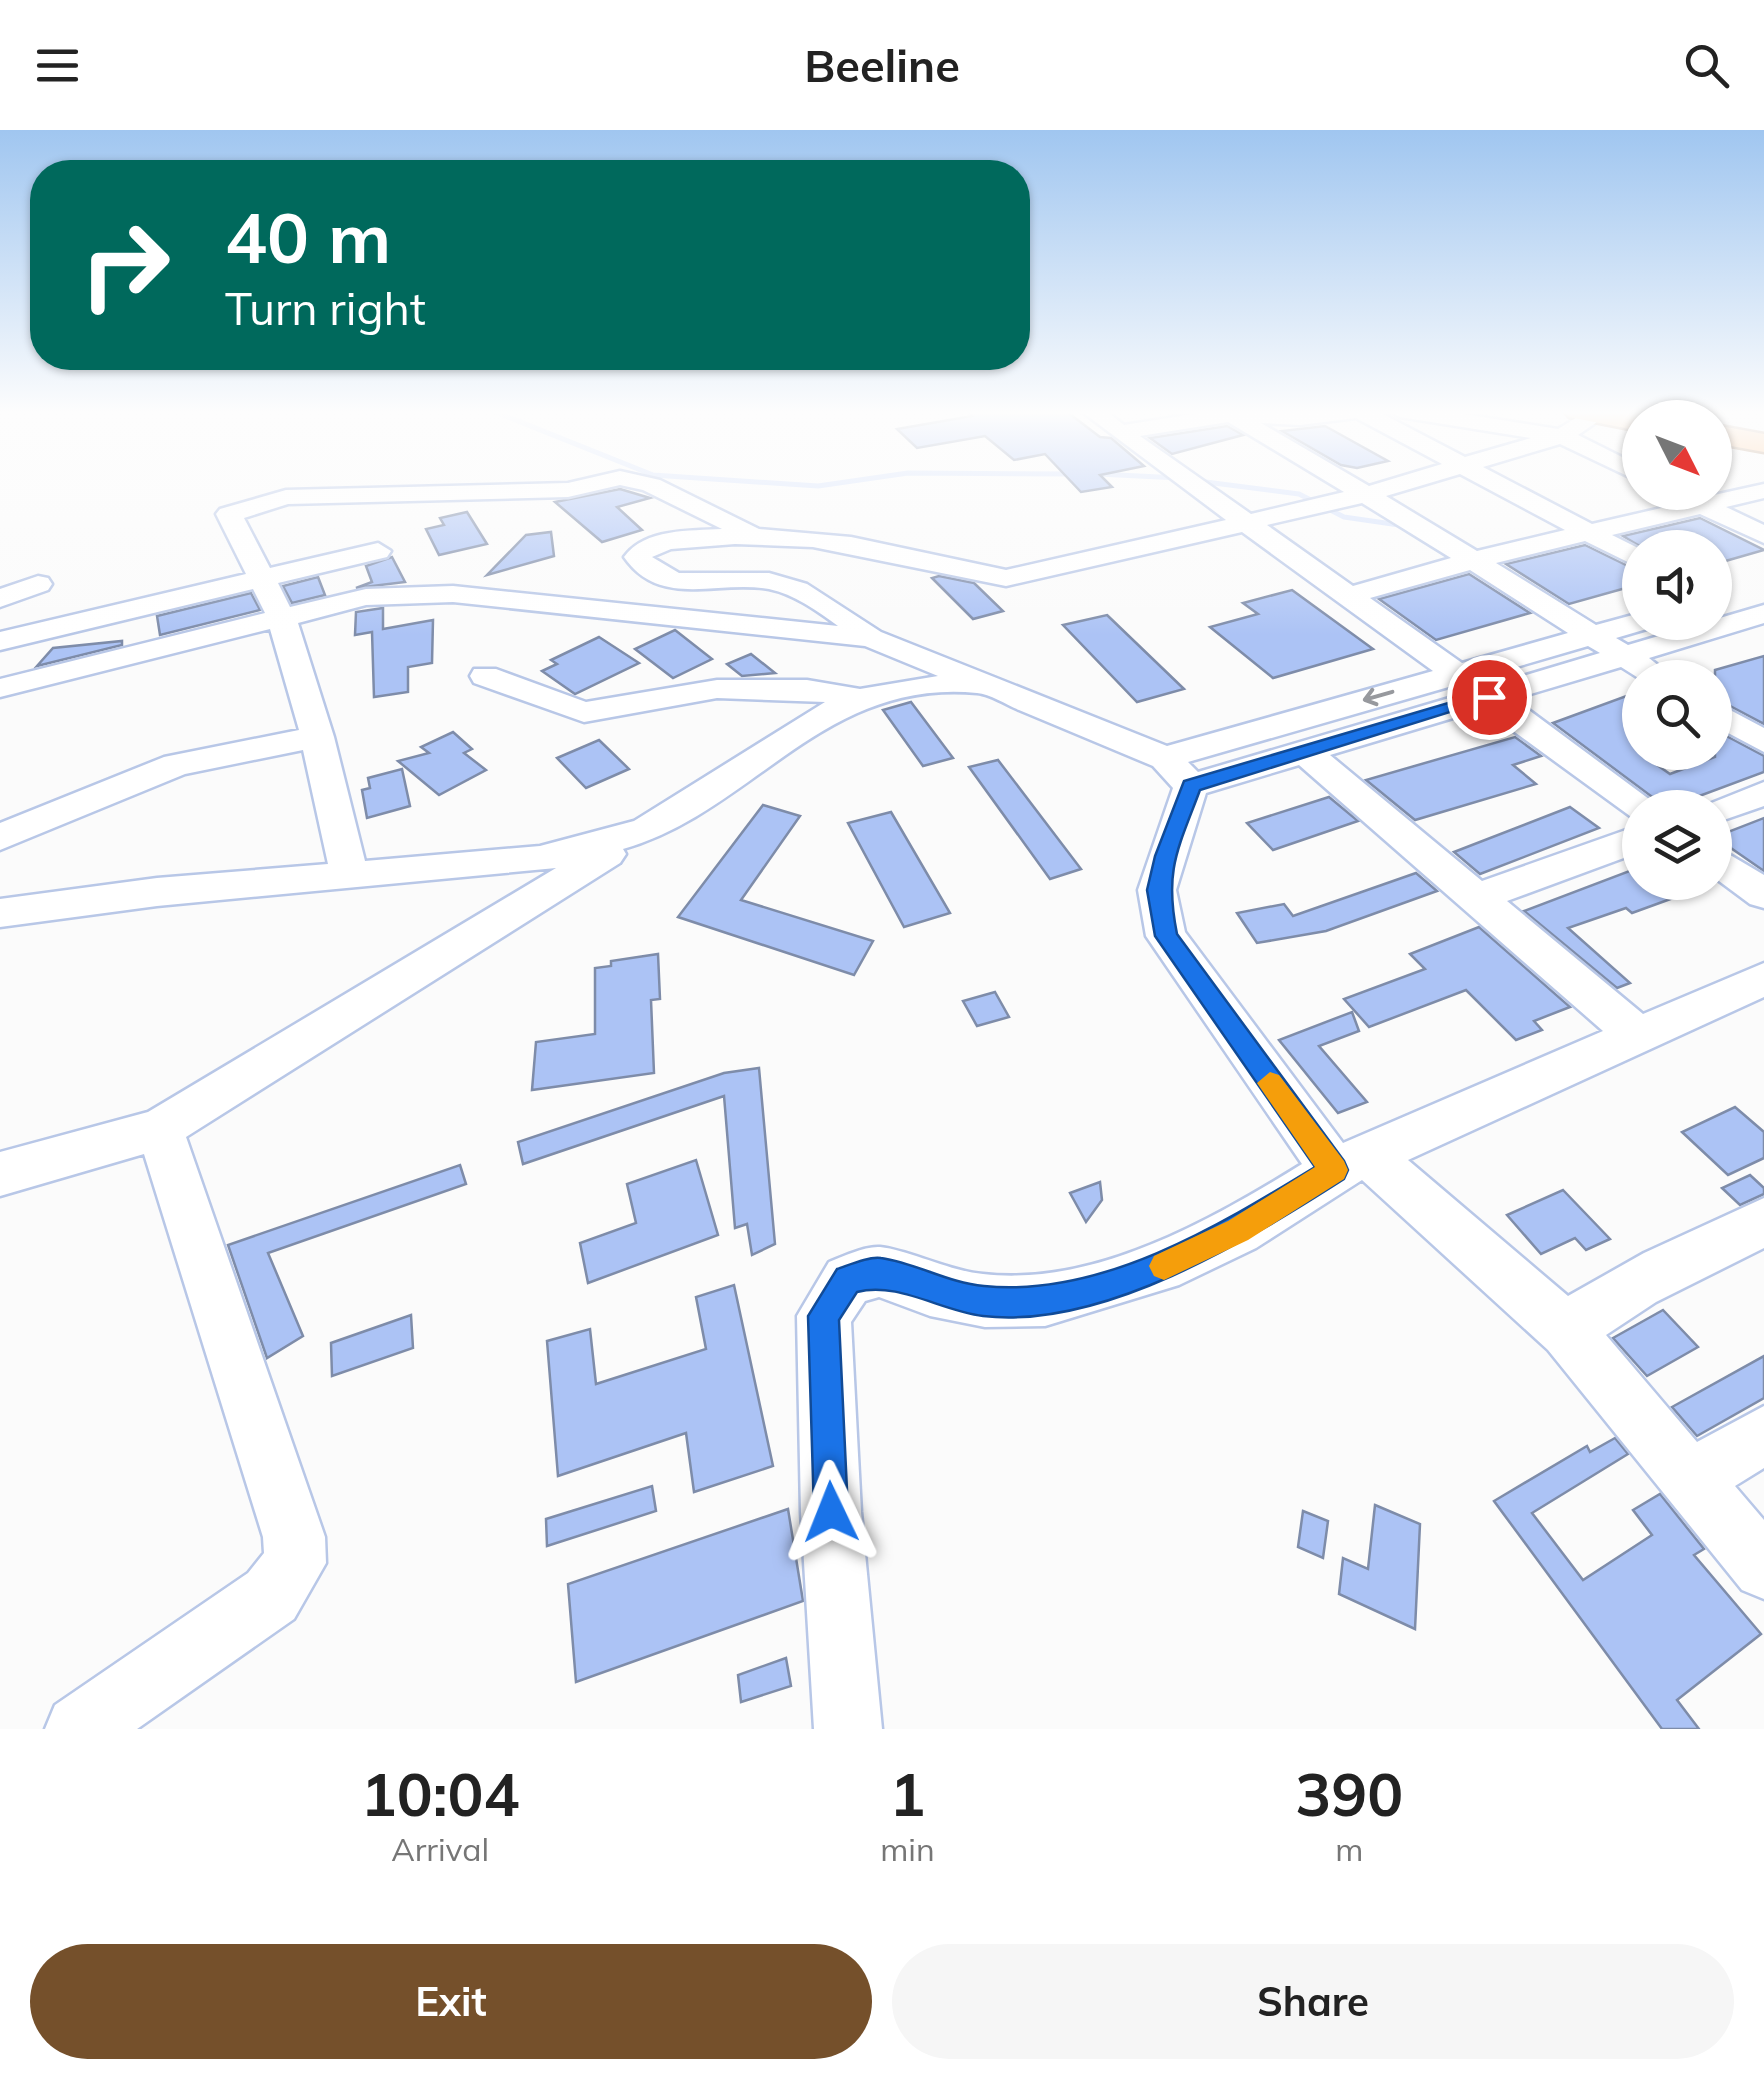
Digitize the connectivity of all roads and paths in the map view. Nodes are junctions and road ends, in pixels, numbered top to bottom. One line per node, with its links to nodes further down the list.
1 (593, 486): 19 (street)
2 (646, 486): 14 (street)
3 (1193, 486): 12 (street)
4 (1353, 486): 8 (street)
5 (1396, 486): 8 (street)
6 (1500, 486): 13 (street)
7 (1764, 491): 9 (street)
8 (1367, 494): 12 (street); 18 (street)
9 (1732, 499)
10 (1687, 510): 13 (street)
11 (1712, 510): 15 (street)
12 (1244, 522): 14 (street); 23 (street)
13 (1591, 533): 16 (street); 18 (street)
14 (754, 535): 30 (street)
15 (1764, 535)
16 (1622, 550)
17 (378, 551): 19 (street)
18 (1474, 560): 23 (street); 29 (street)
19 (264, 581): 26 (street); 31 (street)
20 (38, 584): 24 (street)
21 (1764, 586): 22 (street)
22 (1732, 595)
23 (1348, 596): 34 (street)
24 (0, 599)
25 (1732, 607): 27 (street)
26 (282, 619): 30 (street); 37 (street); 41 (street)
27 (1759, 619): 32 (street)
28 (1622, 627): 29 (street)
29 (1591, 636): 32 (street); 34 (street)
30 (871, 638): 36 (street)
31 (0, 641)
32 (1625, 656): 33 (street); 38 (street)
33 (1631, 660)
34 (1456, 674): 38 (street); 44 (street, one-way to 44)
35 (485, 676): 39 (street)
36 (990, 686): 39 (street); 44 (street)
37 (0, 688)
38 (1489, 697): 43 (street); 45 (street)
39 (857, 698): 48 (street)
40 (1732, 722): 42 (street)
41 (318, 736): 49 (street); 52 (street)
42 (1764, 742)
43 (1305, 752): 44 (street); 54 (street)
44 (1178, 772): 59 (street)
45 (1622, 793)
46 (1764, 793): 47 (street)
47 (1732, 805)
48 (646, 830): 52 (street); 58 (street)
49 (0, 837)
50 (1622, 845): 54 (street)
51 (1732, 871): 53 (street)
52 (348, 874): 55 (street)
53 (1764, 894)
54 (1478, 897): 57 (street)
55 (0, 914)
56 (1764, 979): 57 (street)
57 (1636, 1034): 59 (street)
58 (160, 1128): 60 (street); 66 (street)
59 (1351, 1162): 62 (street); 67 (street)
60 (0, 1174)
61 (1764, 1222): 62 (street)
62 (1567, 1331): 64 (street)
63 (1764, 1435): 64 (street)
64 (1690, 1479): 65 (street)
65 (1764, 1568)
66 (79, 1729)
67 (848, 1729)

